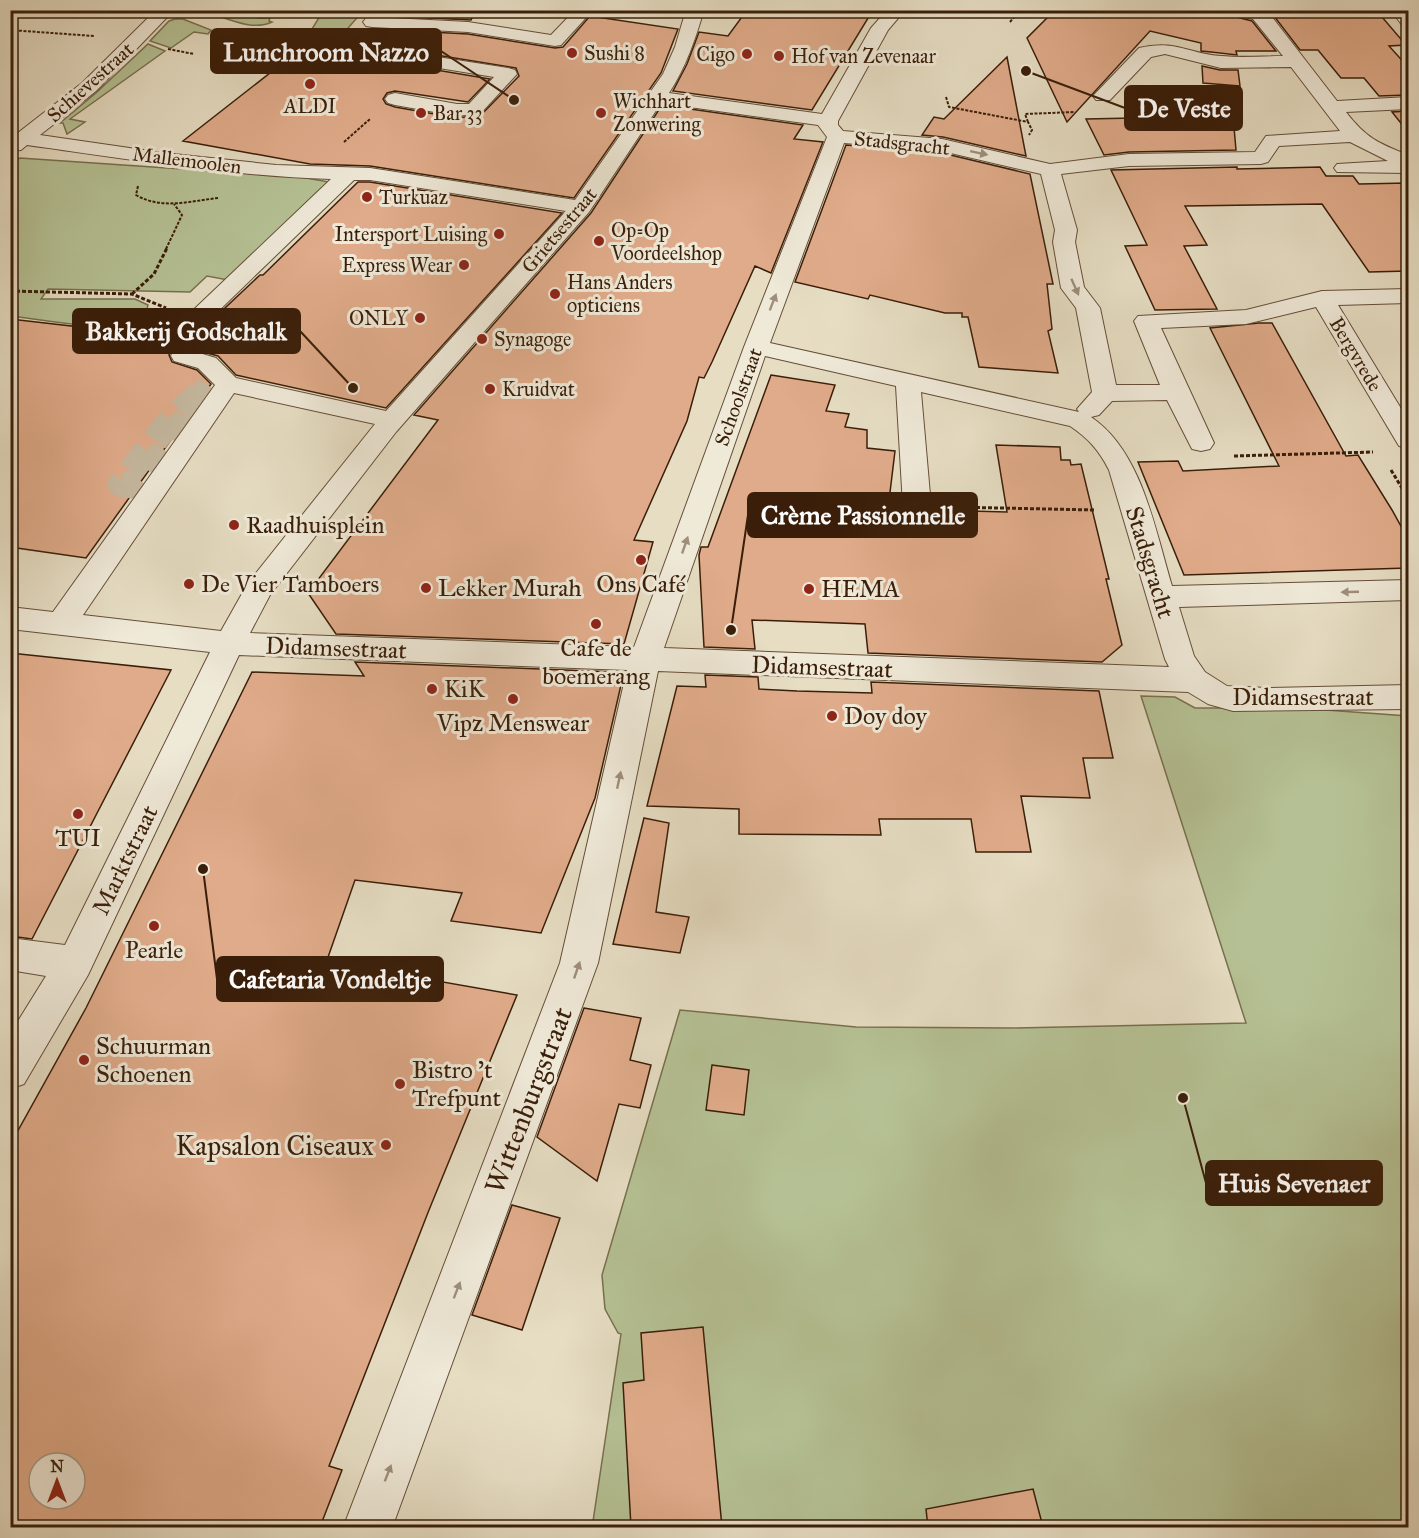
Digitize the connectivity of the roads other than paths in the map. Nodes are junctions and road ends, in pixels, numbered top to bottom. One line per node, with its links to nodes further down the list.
1 (165, 10): 22 (street, Schievestraat)
2 (477, 10): 11 (street)
3 (585, 10): 11 (street)
4 (680, 10): 8 (street)
5 (897, 10): 20 (street, Schoolstraat)
6 (1240, 10): 15 (street)
7 (1403, 10): 10 (street)
8 (695, 11): 17 (street, Grietsestraat)
9 (375, 16): 11 (street); 13 (street)
10 (1408, 21)
11 (468, 27): 14 (street)
12 (274, 40): 13 (street)
13 (341, 47): 14 (street)
14 (441, 54): 14 (street)
15 (1297, 61): 16 (street); 19 (street)
16 (1103, 96)
17 (656, 97): 20 (street, Stadsgracht); 30 (street, Grietsestraat)
18 (1408, 103): 19 (street)
19 (1332, 107): 21 (street)
20 (833, 128): 28 (street, Stadsgracht, one-way to 28); 33 (street, Schoolstraat, one-way to 20)
21 (1354, 136): 24 (street); 28 (street, Stadsgracht)
22 (17, 144): 27 (street, Mallemoolen)
23 (335, 150): 27 (street)
24 (1408, 162)
25 (1408, 167): 26 (street)
26 (1344, 168)
27 (315, 170): 29 (street, Mallemoolen)
28 (1050, 170): 37 (street, one-way to 37)
29 (350, 172): 30 (street, Mallemoolen); 35 (street)
30 (581, 207): 39 (street, Grietsestraat)
31 (1408, 296): 32 (street, Bergvrede)
32 (1322, 298): 36 (street, Bergvrede); 40 (street, Bergvrede)
33 (756, 346): 34 (street, Stadsgracht); 48 (street, Schoolstraat, one-way to 33)
34 (908, 381): 38 (street, Stadsgracht); 42 (street)
35 (228, 384): 39 (street); 46 (street)
36 (1176, 392): 37 (street); 41 (street)
37 (1105, 393): 38 (street)
38 (1079, 420): 44 (street, Stadsgracht)
39 (390, 423): 47 (street)
40 (1408, 440)
41 (1201, 443)
42 (917, 506)
43 (1408, 590): 44 (street, one-way to 44)
44 (1161, 597): 49 (street, Stadsgracht)
45 (10, 618): 46 (street)
46 (60, 625): 47 (street)
47 (230, 643): 48 (street, Didamsestraat); 52 (street, Marktstraat)
48 (645, 660): 49 (street, Didamsestraat); 54 (street, Wittenburgstraat, one-way to 48)
49 (1194, 681): 50 (street, Didamsestraat)
50 (1408, 696)
51 (10, 954): 52 (street)
52 (75, 963): 53 (street, Marktstraat)
53 (10, 1071)
54 (367, 1527)

